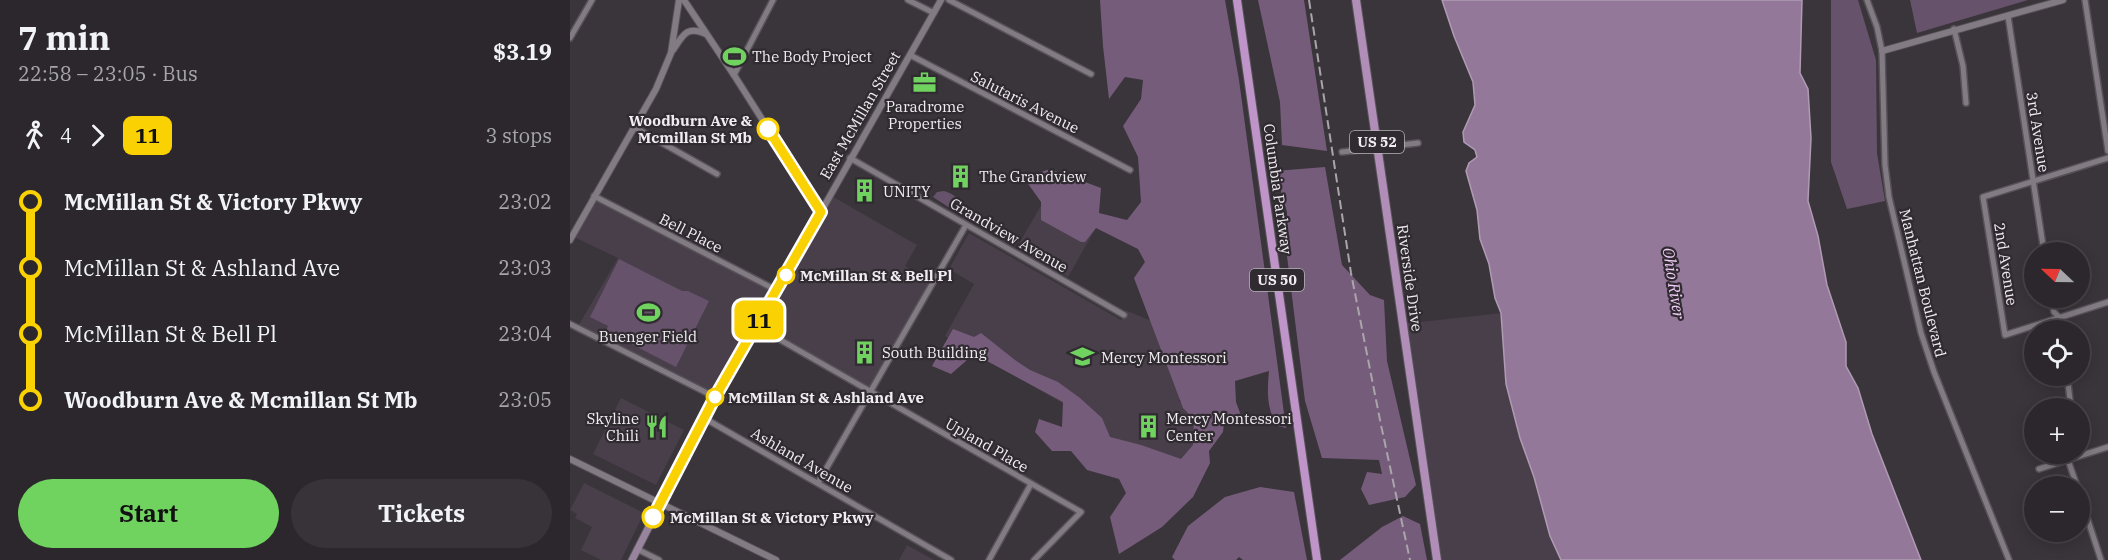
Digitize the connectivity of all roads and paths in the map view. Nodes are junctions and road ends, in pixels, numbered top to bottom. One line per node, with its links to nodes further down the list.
1 (592, 0): 17 (street)
2 (679, 0): 19 (street)
3 (684, 0): 16 (street)
4 (773, 0): 22 (street)
5 (908, 0): 13 (street)
6 (941, 0): 13 (street, East McMillan Street)
7 (949, 0): 21 (street)
8 (1237, 0): 66 (highway, Columbia Parkway / US 50)
9 (1356, 0): 26 (main road, Riverside Drive / US 52)
10 (1867, 0): 18 (street, Manhattan Boulevard)
11 (2063, 0): 14 (street)
12 (2085, 0): 27 (street)
13 (933, 13): 20 (street, East McMillan Street)
14 (2008, 16): 15 (street); 33 (street, 3rd Avenue)
15 (1954, 29): 18 (street); 23 (street)
16 (706, 34): 19 (street); 22 (street)
17 (570, 39)
18 (1882, 51): 68 (street, Manhattan Boulevard)
19 (671, 53): 24 (street)
20 (910, 55): 29 (street, East McMillan Street); 31 (street, Salutaris Avenue)
21 (1091, 74)
22 (734, 75): 35 (street)
23 (1966, 103)
24 (634, 127): 32 (street); 34 (street)
25 (1418, 143): 26 (street)
26 (1378, 148): 28 (street); 67 (main road, Riverside Drive / US 52)
27 (2108, 151)
28 (1342, 152)
29 (850, 158): 35 (street, East McMillan Street); 36 (street, Grandview Avenue)
30 (2108, 158): 33 (street)
31 (1130, 170)
32 (717, 174)
33 (2033, 182): 38 (street, 3rd Avenue); 44 (street, 2nd Avenue)
34 (594, 196): 37 (street); 40 (street, Bell Place)
35 (821, 212): 39 (street, East McMillan Street)
36 (966, 225): 43 (street, Grandview Avenue); 47 (street)
37 (570, 240)
38 (2042, 242)
39 (801, 247): 40 (main road, East McMillan Street)
40 (776, 290): 46 (main road, East McMillan Street)
41 (2108, 302): 44 (street)
42 (2053, 308): 44 (street)
43 (1124, 315)
44 (2060, 318)
45 (570, 324): 48 (street)
46 (756, 326): 47 (street, Upland Place); 48 (main road, East McMillan Street)
47 (870, 393): 55 (street); 56 (street, Upland Place)
48 (715, 397): 49 (main road, East McMillan Street)
49 (704, 418): 55 (street, Ashland Avenue); 57 (main road, East McMillan Street)
50 (2108, 447): 51 (street)
51 (2090, 452)
52 (570, 459): 57 (street)
53 (2055, 464): 54 (street)
54 (2039, 469)
55 (818, 483): 63 (street, Ashland Avenue)
56 (1031, 484): 64 (street); 65 (street, Upland Place)
57 (660, 503): 59 (main road, East McMillan Street); 62 (street)
58 (2090, 526): 69 (street)
59 (637, 549): 60 (main road, East McMillan Street); 61 (street)
60 (632, 560)
61 (659, 560)
62 (776, 560)
63 (951, 560)
64 (989, 560)
65 (1034, 560)
66 (1317, 560)
67 (1437, 560)
68 (2009, 560)
69 (2101, 560)

